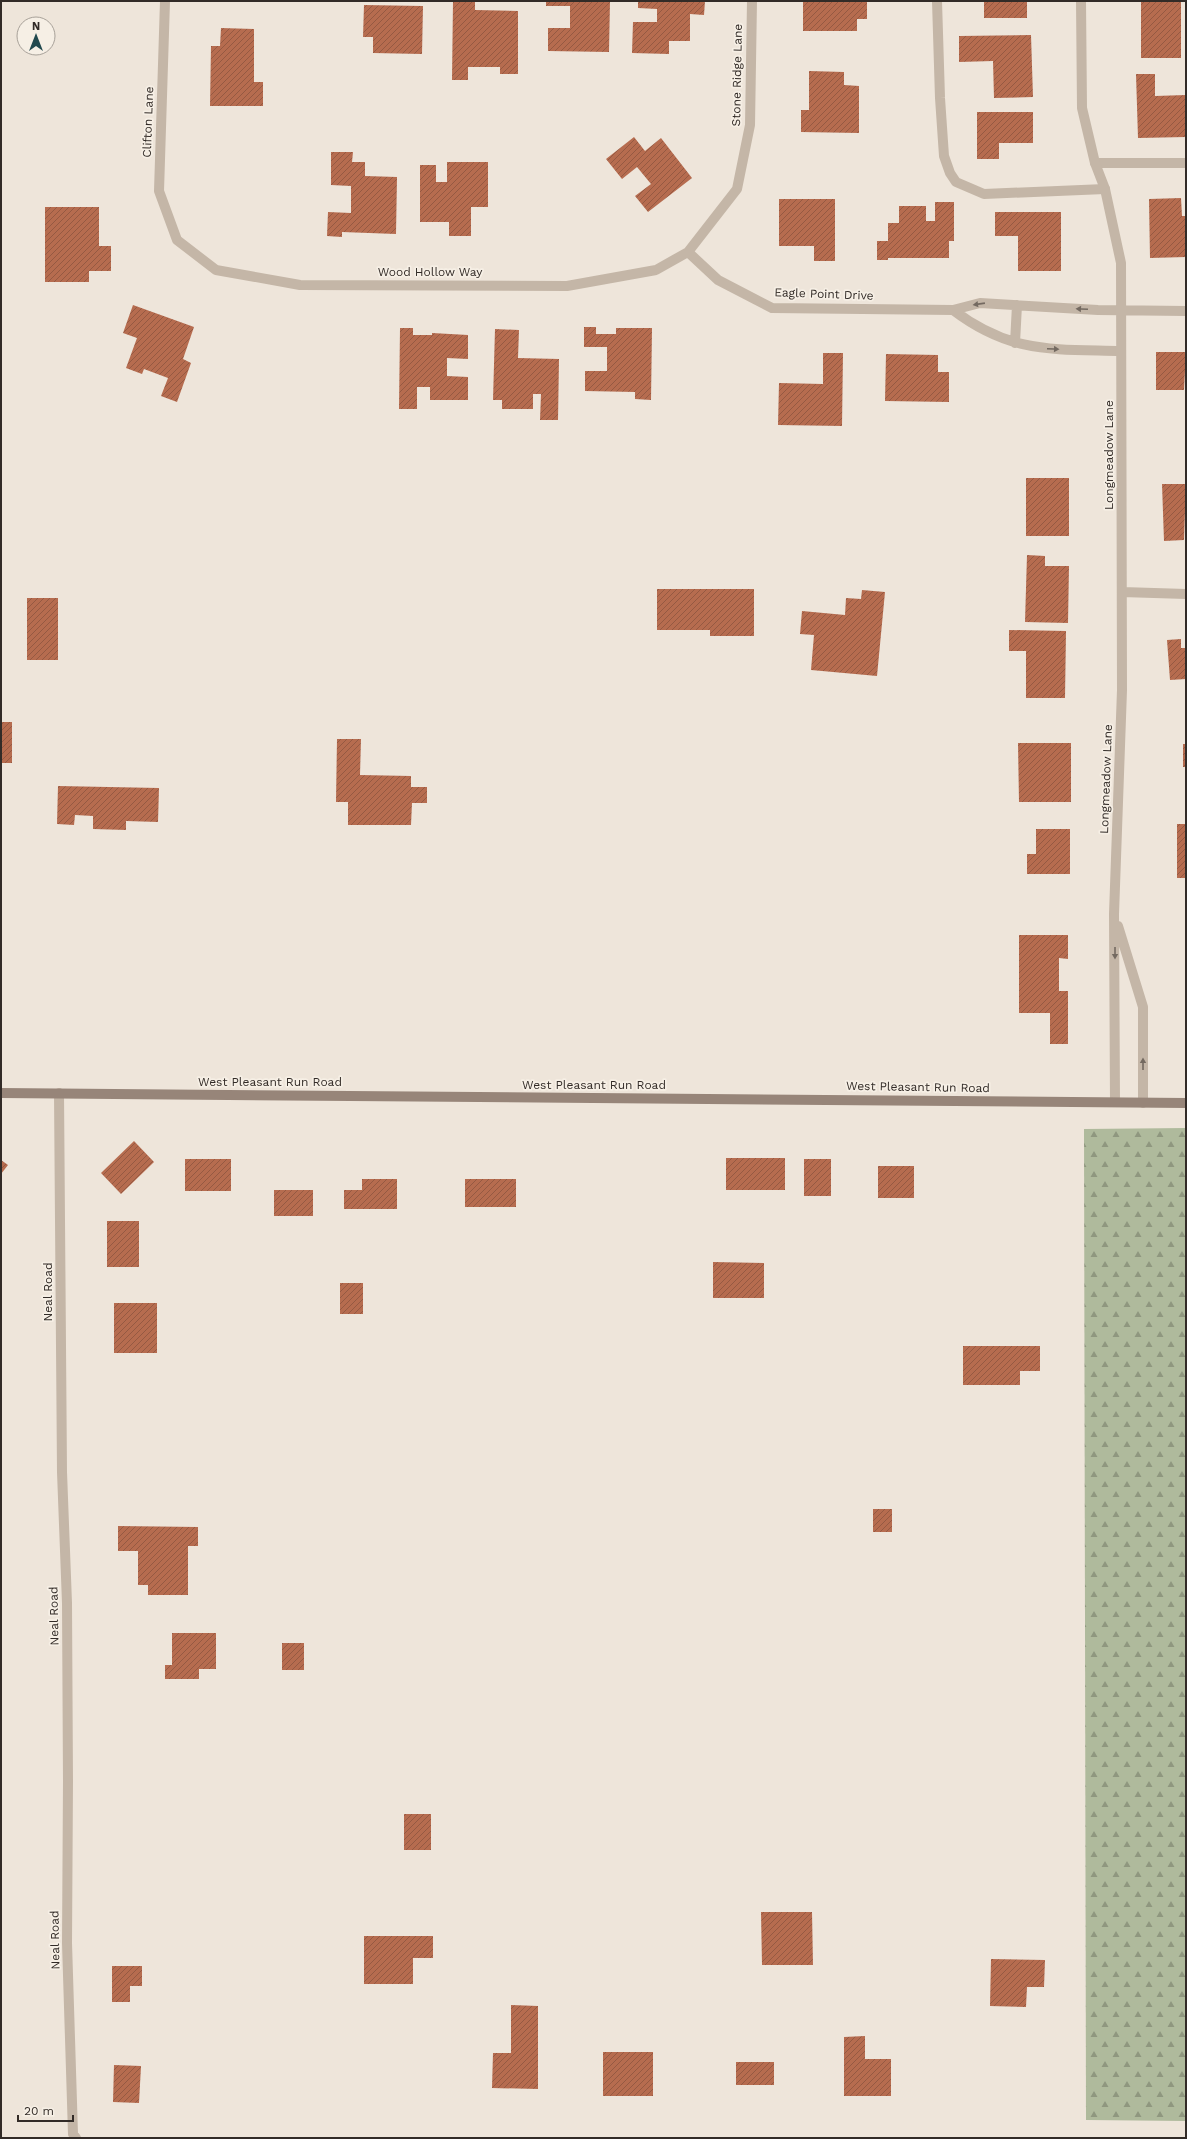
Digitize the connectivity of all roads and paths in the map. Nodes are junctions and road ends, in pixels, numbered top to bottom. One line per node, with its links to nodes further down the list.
1 (165, 1): 8 (street, Clifton Lane)
2 (752, 1): 9 (street, Stone Ridge Lane)
3 (937, 1): 7 (street)
4 (1081, 1): 5 (street, Longmeadow Lane)
5 (1095, 163): 6 (street); 7 (street, Longmeadow Lane)
6 (1186, 163)
7 (1105, 189): 12 (street, Longmeadow Lane)
8 (176, 240): 9 (street, Wood Hollow Way)
9 (688, 252): 11 (street, Eagle Point Drive)
10 (1017, 305): 11 (street, Eagle Point Drive, one-way to 11); 12 (street, Eagle Point Drive, one-way to 10); 14 (street)
11 (953, 310): 14 (street)
12 (1121, 311): 13 (street, Eagle Point Drive); 15 (street, Longmeadow Lane)
13 (1186, 311)
14 (1015, 343): 15 (street, one-way to 15)
15 (1121, 351): 16 (street, Longmeadow Lane)
16 (1122, 592): 17 (street); 18 (street, Longmeadow Lane)
17 (1186, 594)
18 (1114, 914): 21 (street, Longmeadow Lane, one-way to 21); 22 (street, Longmeadow Lane, one-way to 18)
19 (1, 1093): 20 (main road, West Pleasant Run Road)
20 (59, 1093): 21 (main road, West Pleasant Run Road); 24 (street, Neal Road)
21 (1115, 1102): 22 (main road, West Pleasant Run Road)
22 (1143, 1103): 23 (main road, West Pleasant Run Road)
23 (1186, 1103)
24 (76, 2138)

